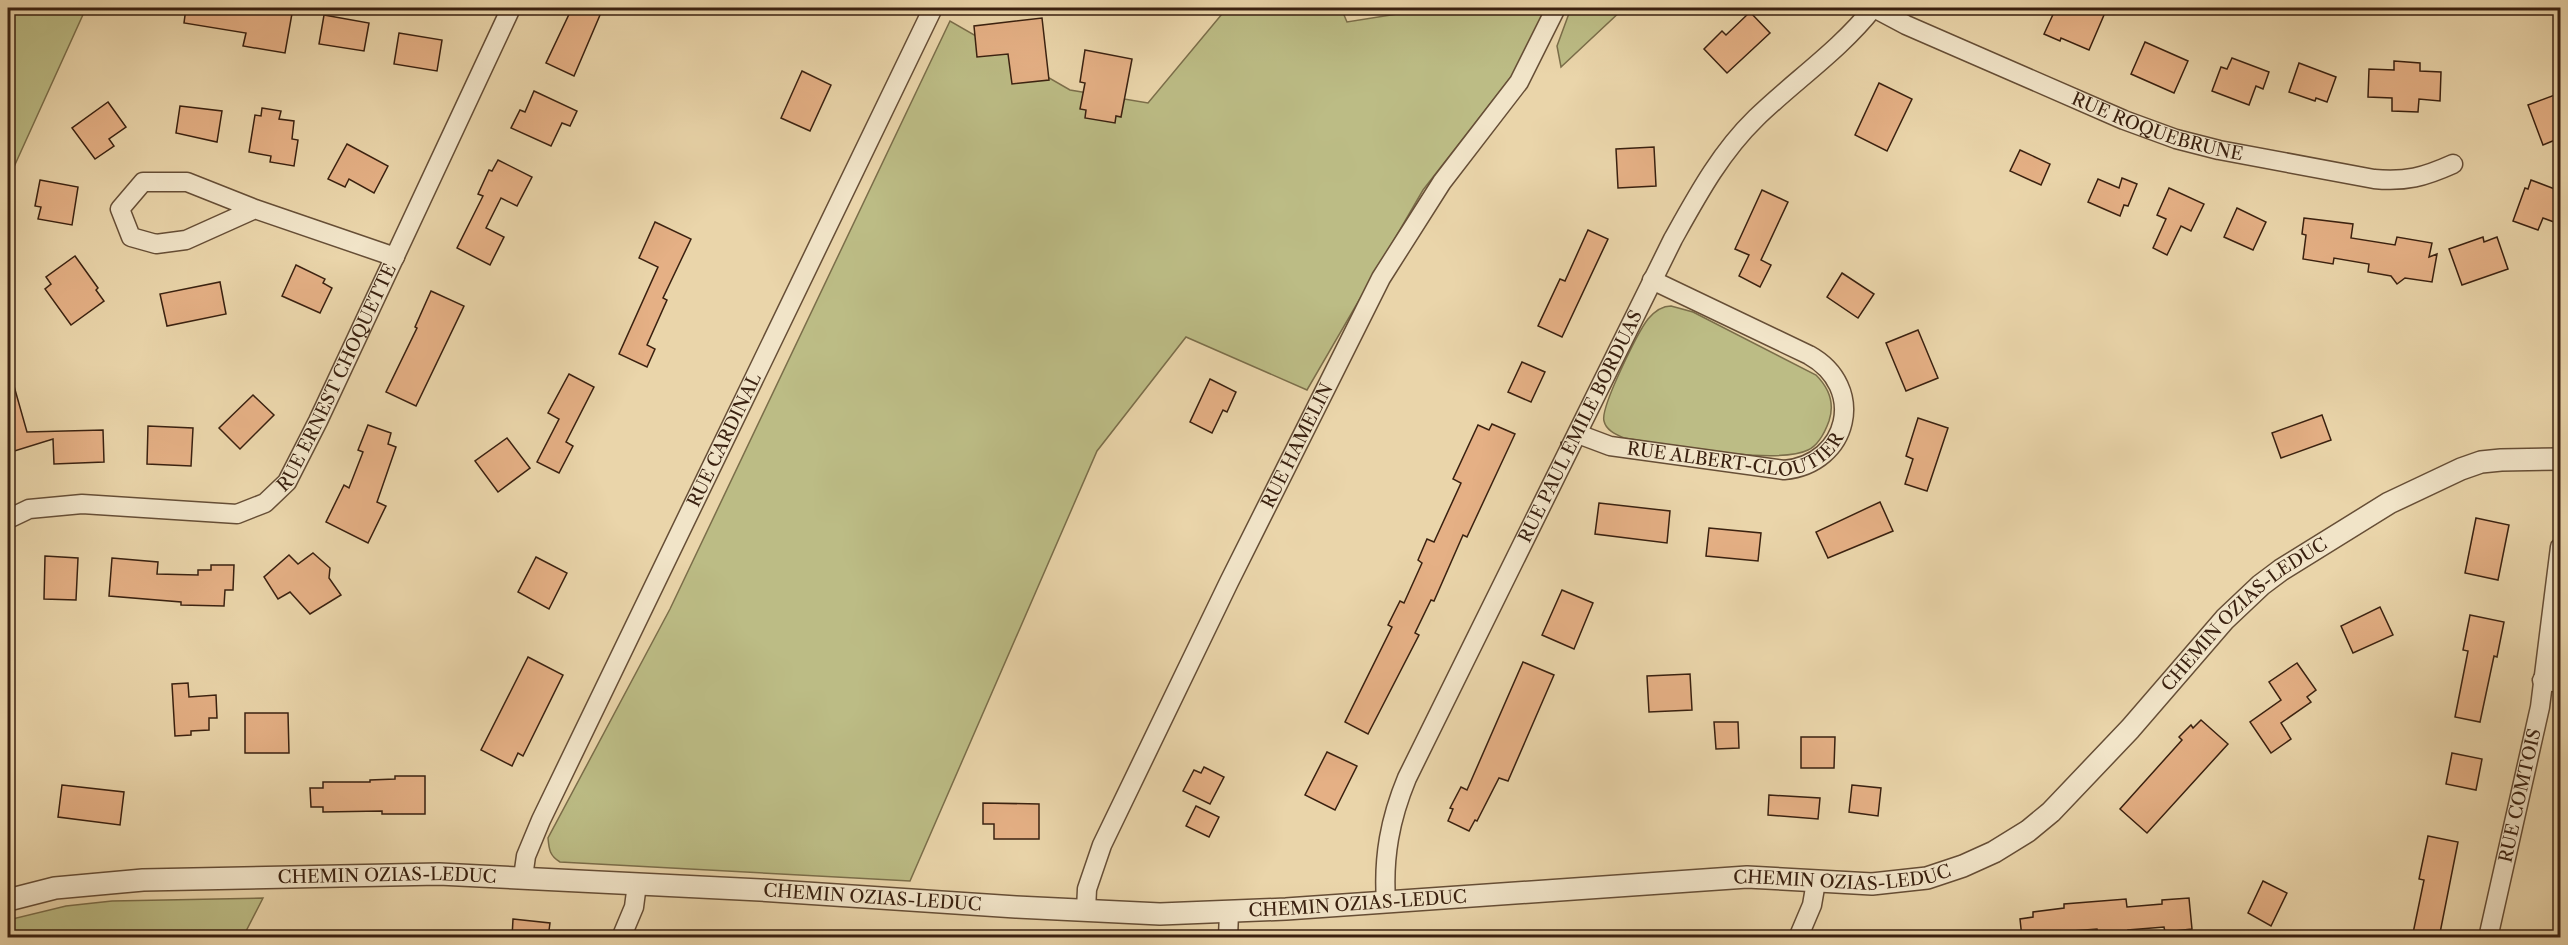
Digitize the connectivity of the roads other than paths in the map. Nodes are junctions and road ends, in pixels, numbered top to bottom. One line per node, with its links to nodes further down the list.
1 (511, 8): 7 (street, RUE ERNEST CHOQUETTE)
2 (933, 8): 15 (street, RUE CARDINAL)
3 (1556, 8): 20 (street, RUE HAMELIN)
4 (1873, 8): 5 (street, RUE ROQUEBRUNE); 8 (street, RUE PAUL ÉMILE BORDUAS)
5 (2453, 164)
6 (255, 209): 6 (street); 7 (street)
7 (395, 257): 11 (street, RUE ERNEST CHOQUETTE)
8 (1652, 280): 9 (street, RUE PAUL ÉMILE BORDUAS); 9 (street, RUE ALBERT-CLOUTIER)
9 (1578, 434): 19 (street, RUE PAUL ÉMILE BORDUAS)
10 (2560, 459): 16 (street, CHEMIN OZIAS-LEDUC)
11 (8, 519)
12 (2560, 548): 13 (street, RUE COMTOIS)
13 (2542, 680): 14 (street); 25 (street, RUE COMTOIS)
14 (2560, 683)
15 (523, 877): 17 (street, CHEMIN OZIAS-LEDUC); 18 (street, CHEMIN OZIAS-LEDUC)
16 (1816, 882): 19 (street, CHEMIN OZIAS-LEDUC); 24 (street)
17 (637, 884): 20 (street, CHEMIN OZIAS-LEDUC); 22 (street)
18 (8, 900)
19 (1386, 901): 21 (street, CHEMIN OZIAS-LEDUC)
20 (1086, 910): 21 (street, CHEMIN OZIAS-LEDUC)
21 (1229, 912): 23 (street)
22 (621, 938)
23 (1228, 938)
24 (1798, 938)
25 (2488, 938)

